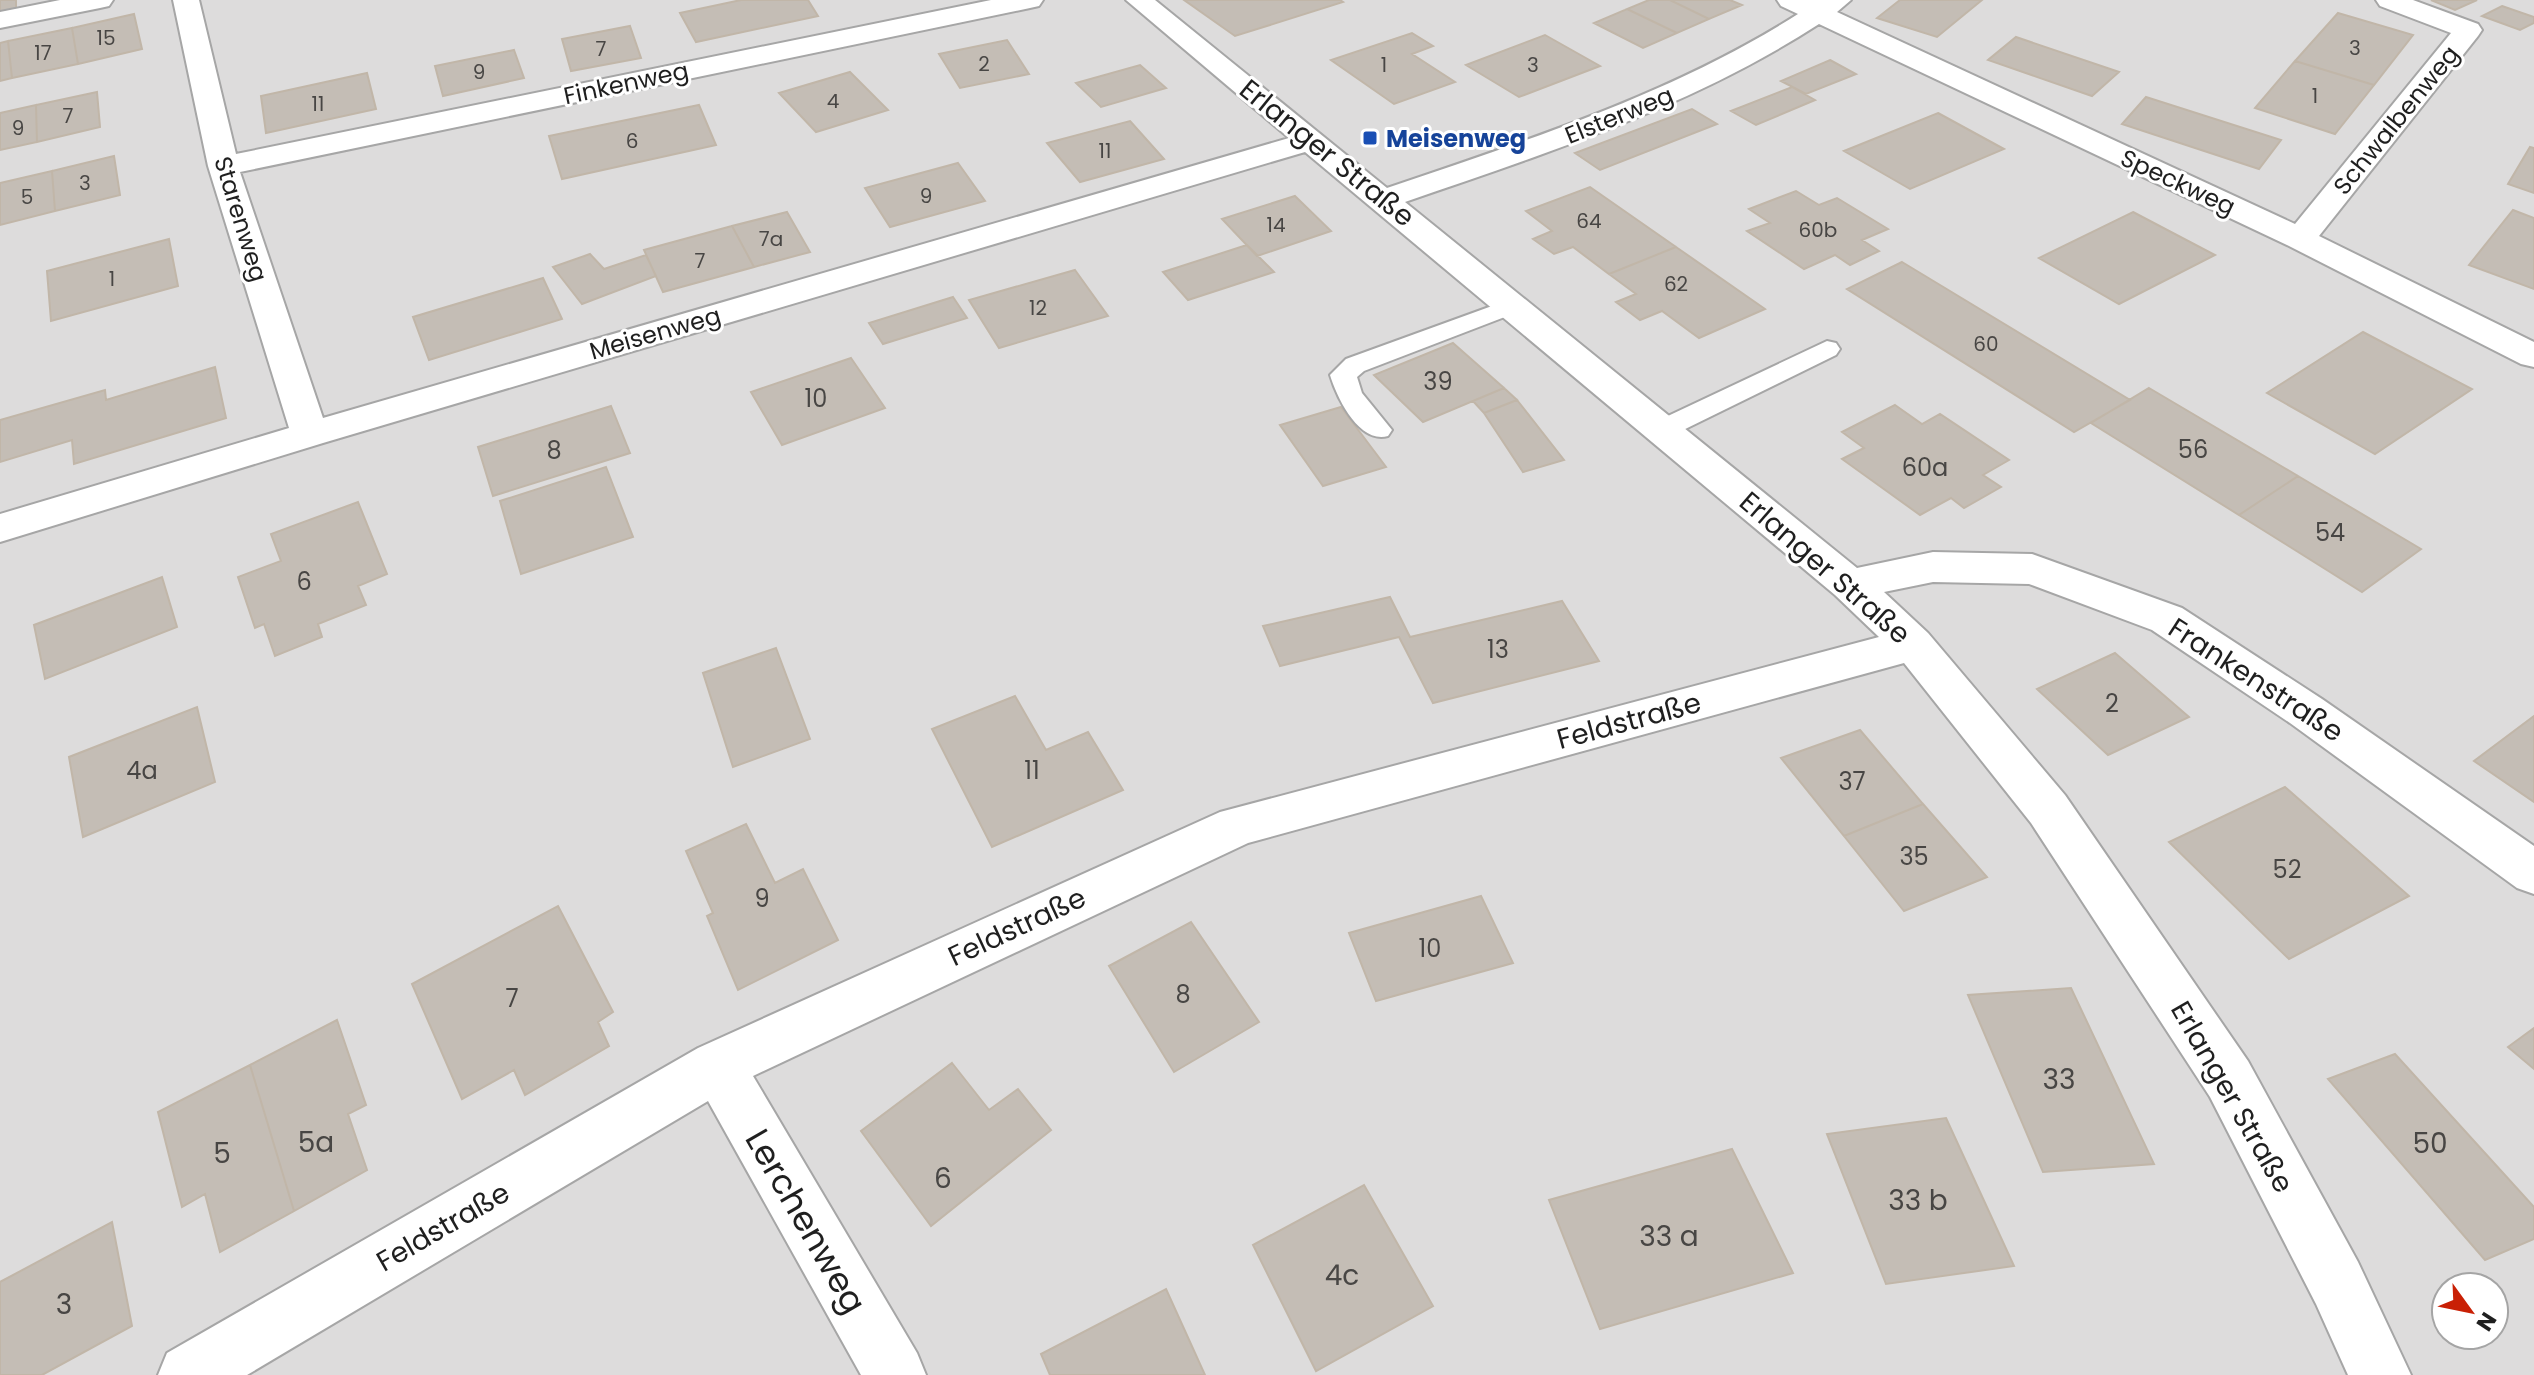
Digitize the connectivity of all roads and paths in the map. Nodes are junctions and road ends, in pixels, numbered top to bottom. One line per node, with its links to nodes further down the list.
1 (100, 0): 7 (street)
2 (186, 0): 11 (street, Starenweg)
3 (1030, 0): 11 (street, Finkenweg)
4 (1139, 0): 10 (street, Erlanger Straße)
5 (1790, 0): 8 (street, Speckweg)
6 (2389, 0): 13 (street, Schwalbenweg)
7 (42, 6): 9 (street)
8 (1829, 6): 12 (street, Elsterweg); 13 (street, Speckweg)
9 (0, 20)
10 (1311, 141): 12 (street, Erlanger Straße); 19 (street, Meisenweg)
11 (223, 166): 19 (street, Starenweg)
12 (1384, 199): 14 (street, Erlanger Straße)
13 (2300, 239): 16 (street, Speckweg)
14 (1514, 305): 17 (street, Erlanger Straße); 18 (lane)
15 (1827, 349): 17 (lane)
16 (2534, 356)
17 (1663, 429): 21 (street, Erlanger Straße)
18 (1378, 430)
19 (310, 434): 20 (street, Meisenweg)
20 (0, 528)
21 (1850, 584): 22 (street, Erlanger Straße); 23 (street, Frankenstraße)
22 (1913, 644): 24 (street, Feldstraße); 27 (street, Erlanger Straße)
23 (2534, 873)
24 (717, 1066): 25 (street, Feldstraße); 26 (street, Lerchenweg)
25 (189, 1375)
26 (895, 1375)
27 (2380, 1375)

